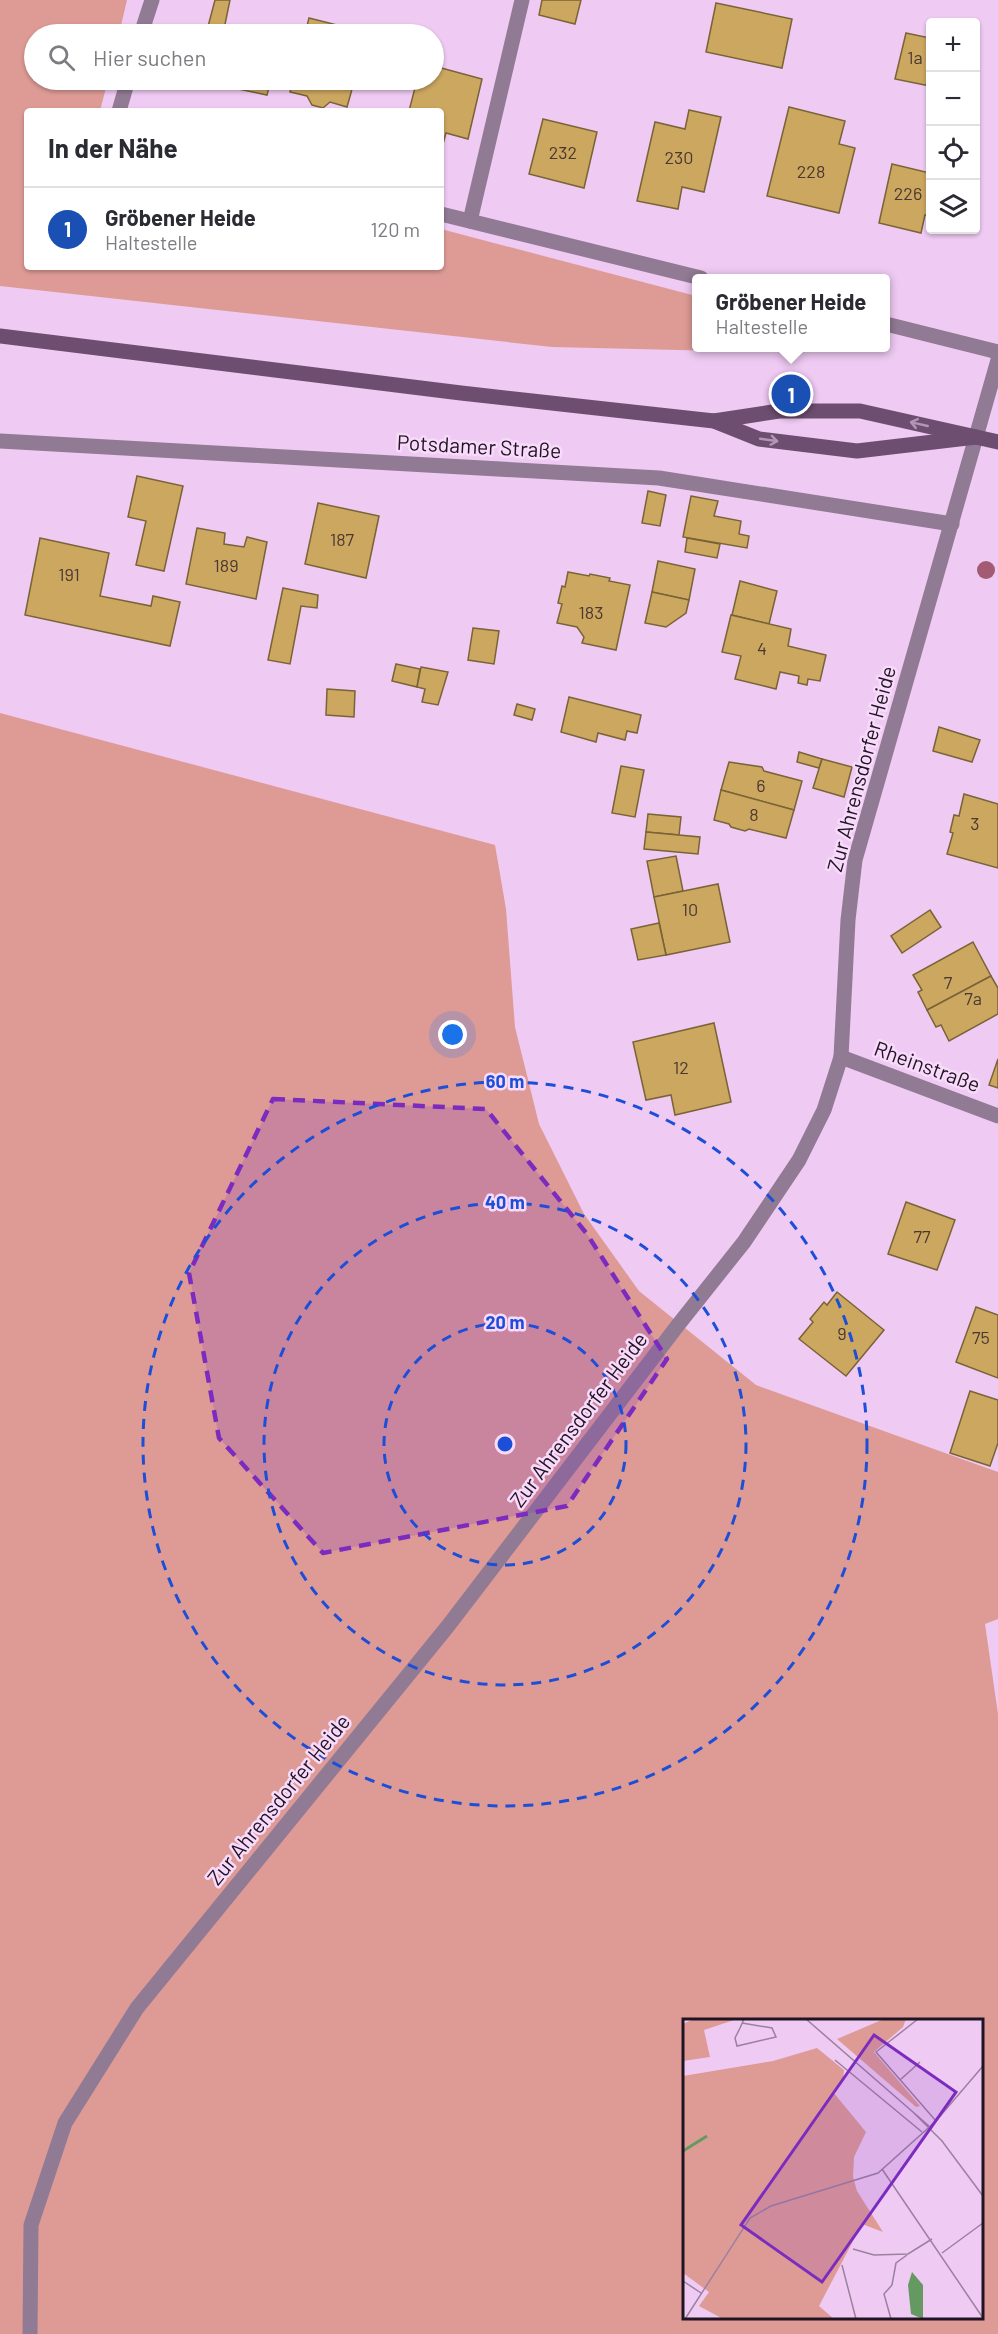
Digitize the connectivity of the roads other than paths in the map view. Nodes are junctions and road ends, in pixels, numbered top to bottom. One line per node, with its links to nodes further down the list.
1 (152, 0): 3 (street)
2 (522, 0): 7 (street)
3 (144, 24)
4 (125, 90): 5 (street)
5 (120, 108)
6 (444, 215): 7 (street)
7 (470, 221): 8 (street)
8 (692, 277)
9 (890, 325): 11 (street)
10 (0, 336): 13 (main road)
11 (998, 352)
12 (998, 360): 14 (street, Zur Ahrensdorfer Heide)
13 (714, 421): 14 (main road, one-way to 13); 14 (main road, one-way to 14)
14 (976, 437): 16 (main road); 17 (street, Zur Ahrensdorfer Heide)
15 (0, 441): 17 (street, Potsdamer Straße)
16 (998, 442)
17 (952, 524): 18 (street, Zur Ahrensdorfer Heide)
18 (841, 1057): 19 (street, Rheinstraße); 20 (street, Zur Ahrensdorfer Heide)
19 (998, 1116)
20 (30, 2334)

